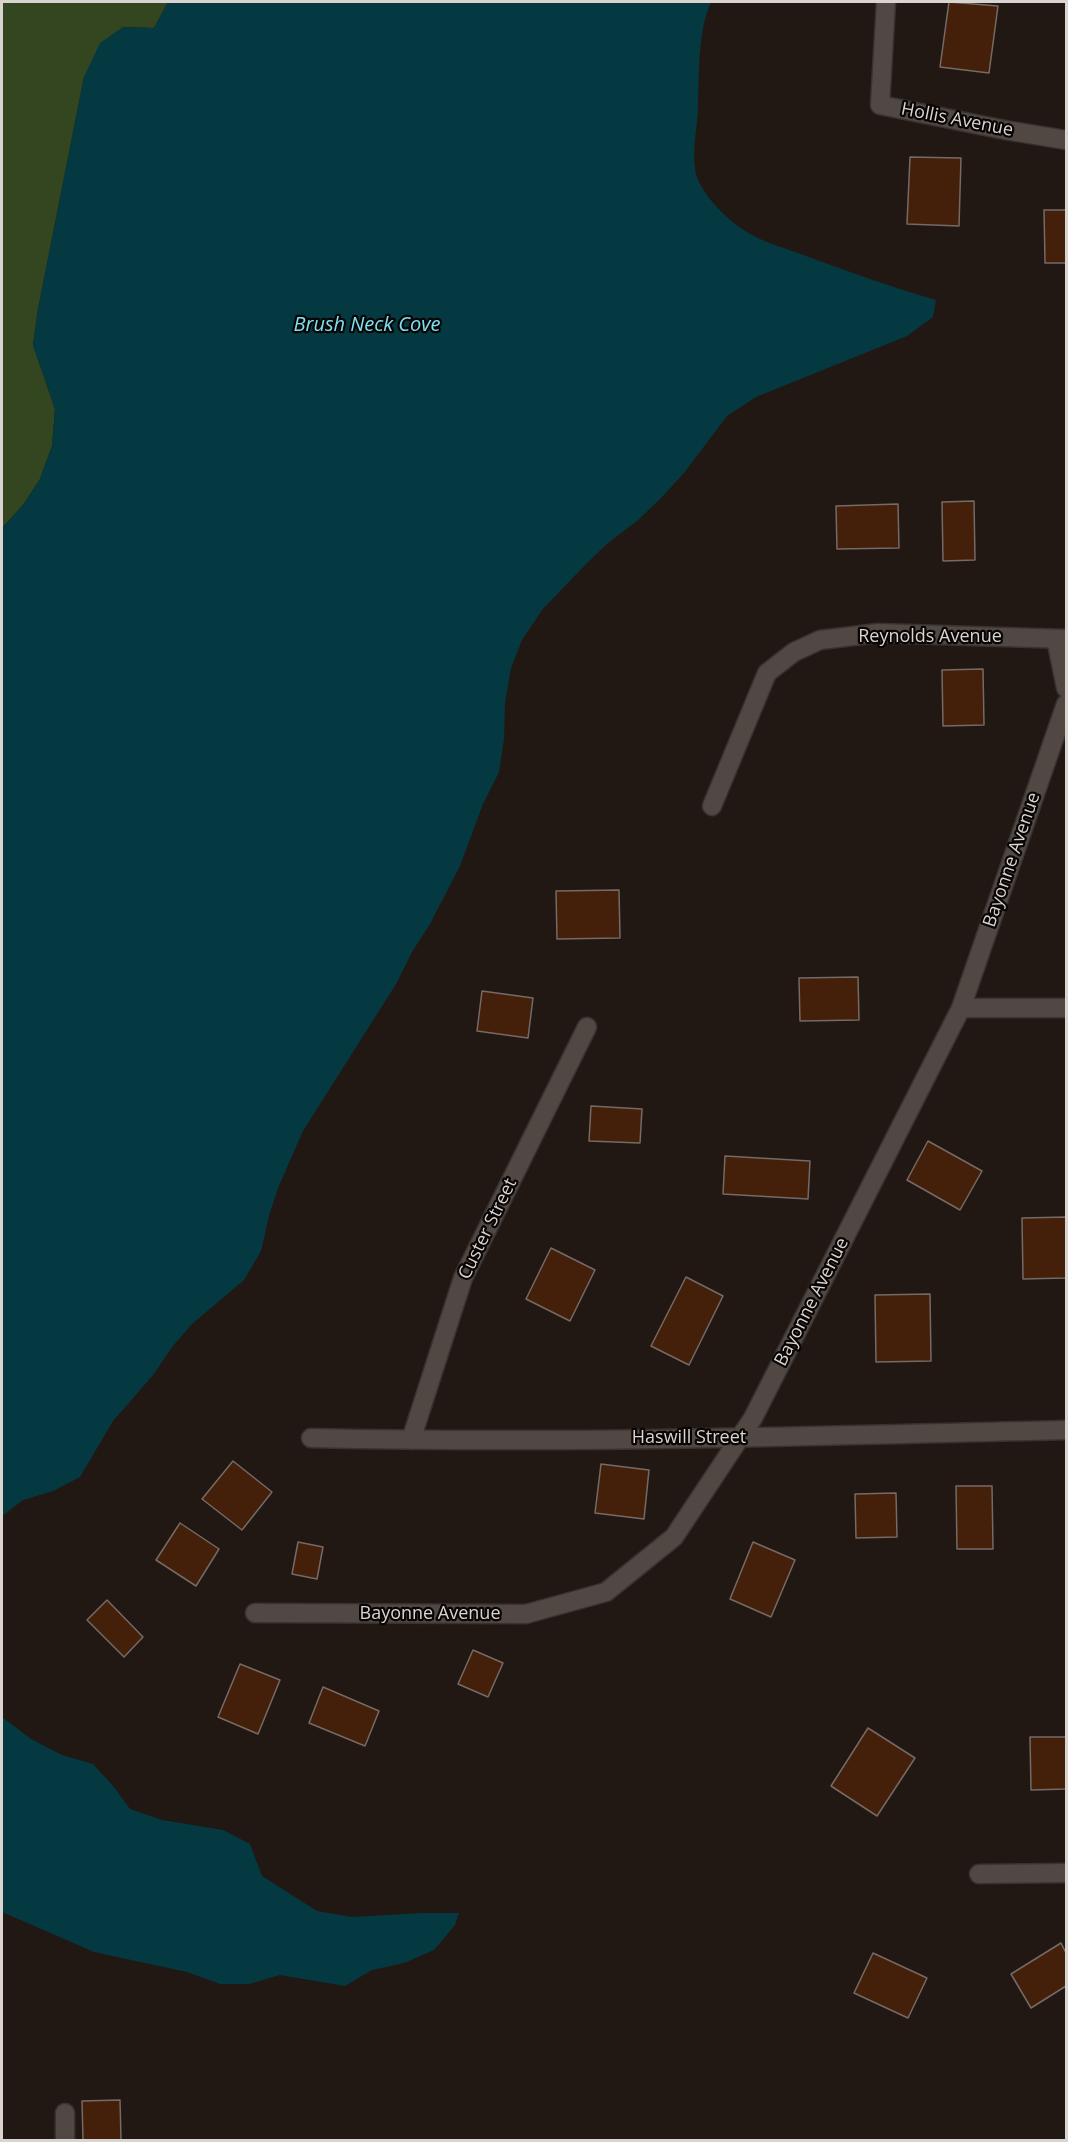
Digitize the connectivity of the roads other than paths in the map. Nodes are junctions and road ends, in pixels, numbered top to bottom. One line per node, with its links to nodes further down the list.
1 (886, 2): 2 (street, Hollis Avenue)
2 (1066, 140)
3 (1061, 639): 4 (street); 6 (street, Reynolds Avenue)
4 (1066, 688)
5 (1066, 704): 7 (street, Bayonne Avenue)
6 (712, 806)
7 (961, 1008): 8 (street); 12 (street, Bayonne Avenue)
8 (1066, 1008)
9 (586, 1027): 13 (street, Custer Street)
10 (1066, 1430): 12 (street, Haswill Street)
11 (311, 1438): 13 (street, Haswill Street)
12 (741, 1438): 13 (street, Haswill Street); 14 (street, Bayonne Avenue)
13 (411, 1440)
14 (255, 1614)
15 (1066, 1873): 16 (street)
16 (979, 1874)
17 (64, 2113): 18 (street)
18 (65, 2140)

